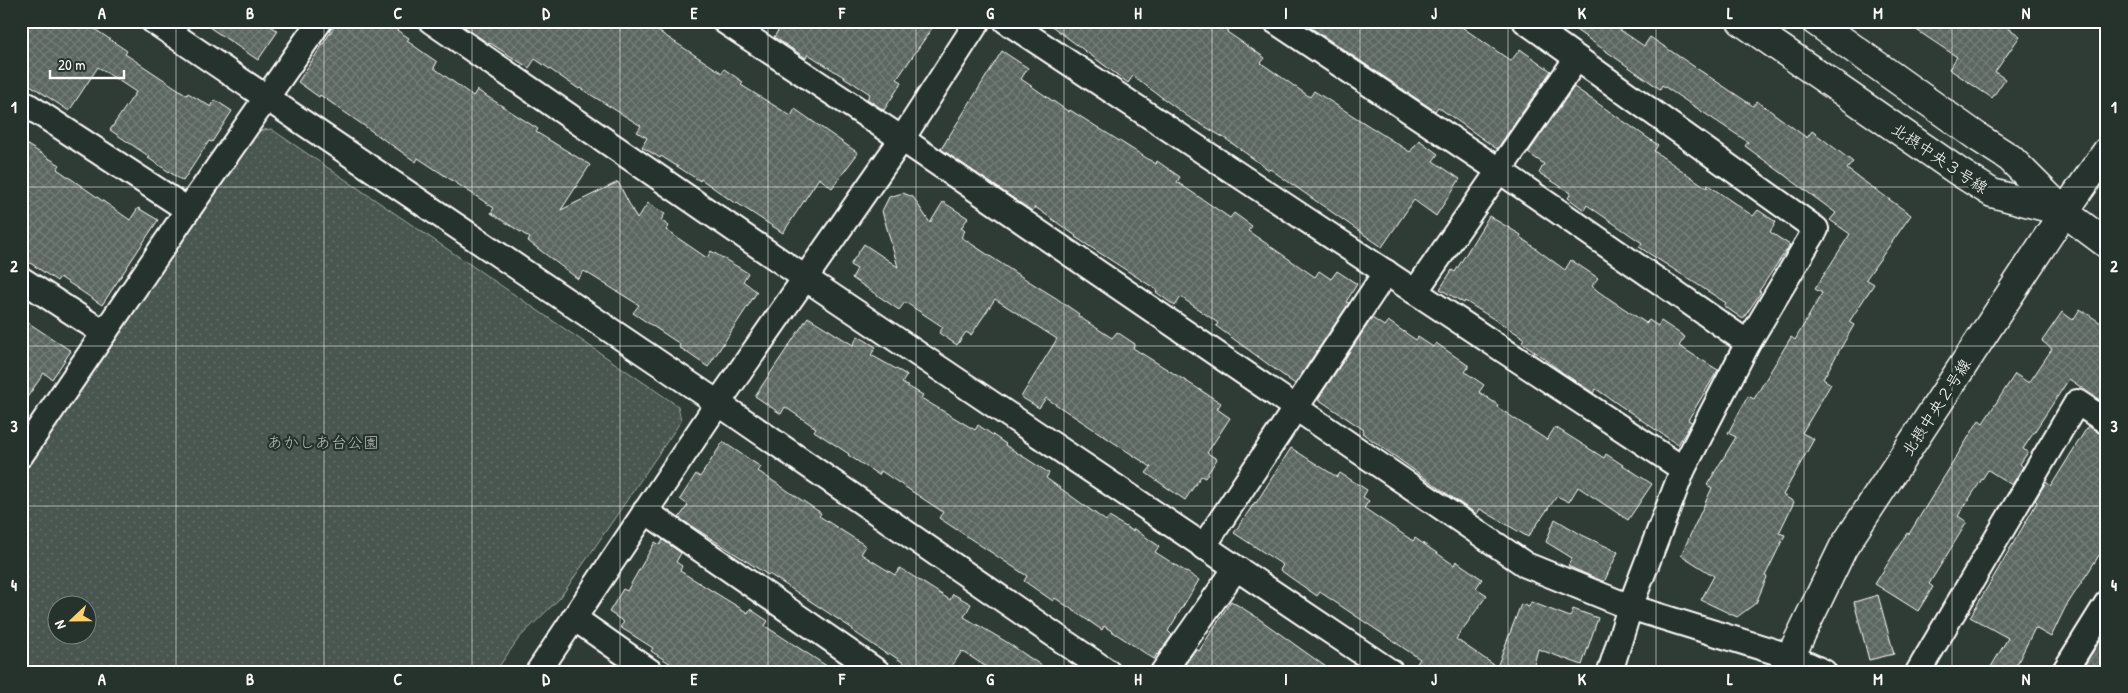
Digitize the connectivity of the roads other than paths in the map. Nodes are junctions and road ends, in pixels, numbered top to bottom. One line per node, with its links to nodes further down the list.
1 (153, 21): 12 (street)
2 (320, 21): 12 (street)
3 (431, 21): 21 (street)
4 (724, 21): 14 (street)
5 (978, 21): 14 (street)
6 (1006, 21): 20 (street)
7 (1275, 21): 16 (street)
8 (1525, 21): 11 (street)
9 (1741, 21): 18 (street, 北摂中央３号線)
10 (1816, 21): 18 (street)
11 (1577, 58): 16 (street); 25 (street)
12 (267, 97): 17 (street); 26 (street)
13 (21, 101): 17 (street)
14 (902, 139): 21 (street); 27 (street)
15 (2107, 151): 18 (street, 北摂中央２号線)
16 (1500, 171): 23 (street); 25 (street)
17 (188, 210): 24 (street)
18 (2064, 212): 19 (street); 37 (street, 北摂中央２号線)
19 (2107, 244)
20 (1386, 272): 23 (street); 27 (street)
21 (805, 278): 26 (street); 32 (street)
22 (21, 279): 24 (street)
23 (1415, 292): 30 (street)
24 (104, 333): 29 (street)
25 (1748, 343): 30 (street)
26 (718, 404): 31 (street); 41 (street)
27 (1296, 410): 32 (street); 35 (street)
28 (2107, 422): 46 (street)
29 (21, 455)
30 (1683, 470): 35 (street)
31 (646, 511): 36 (street); 40 (street)
32 (1203, 548): 33 (street)
33 (1236, 568): 42 (street); 43 (street)
34 (2107, 603): 47 (street)
35 (1630, 607): 37 (street); 44 (street)
36 (574, 618): 38 (street); 39 (street)
37 (1786, 664): 45 (street)
38 (538, 672)
39 (651, 672)
40 (878, 672)
41 (1108, 672)
42 (1163, 672)
43 (1391, 672)
44 (1610, 672)
45 (1824, 672)
46 (1918, 672)
47 (2064, 672)

